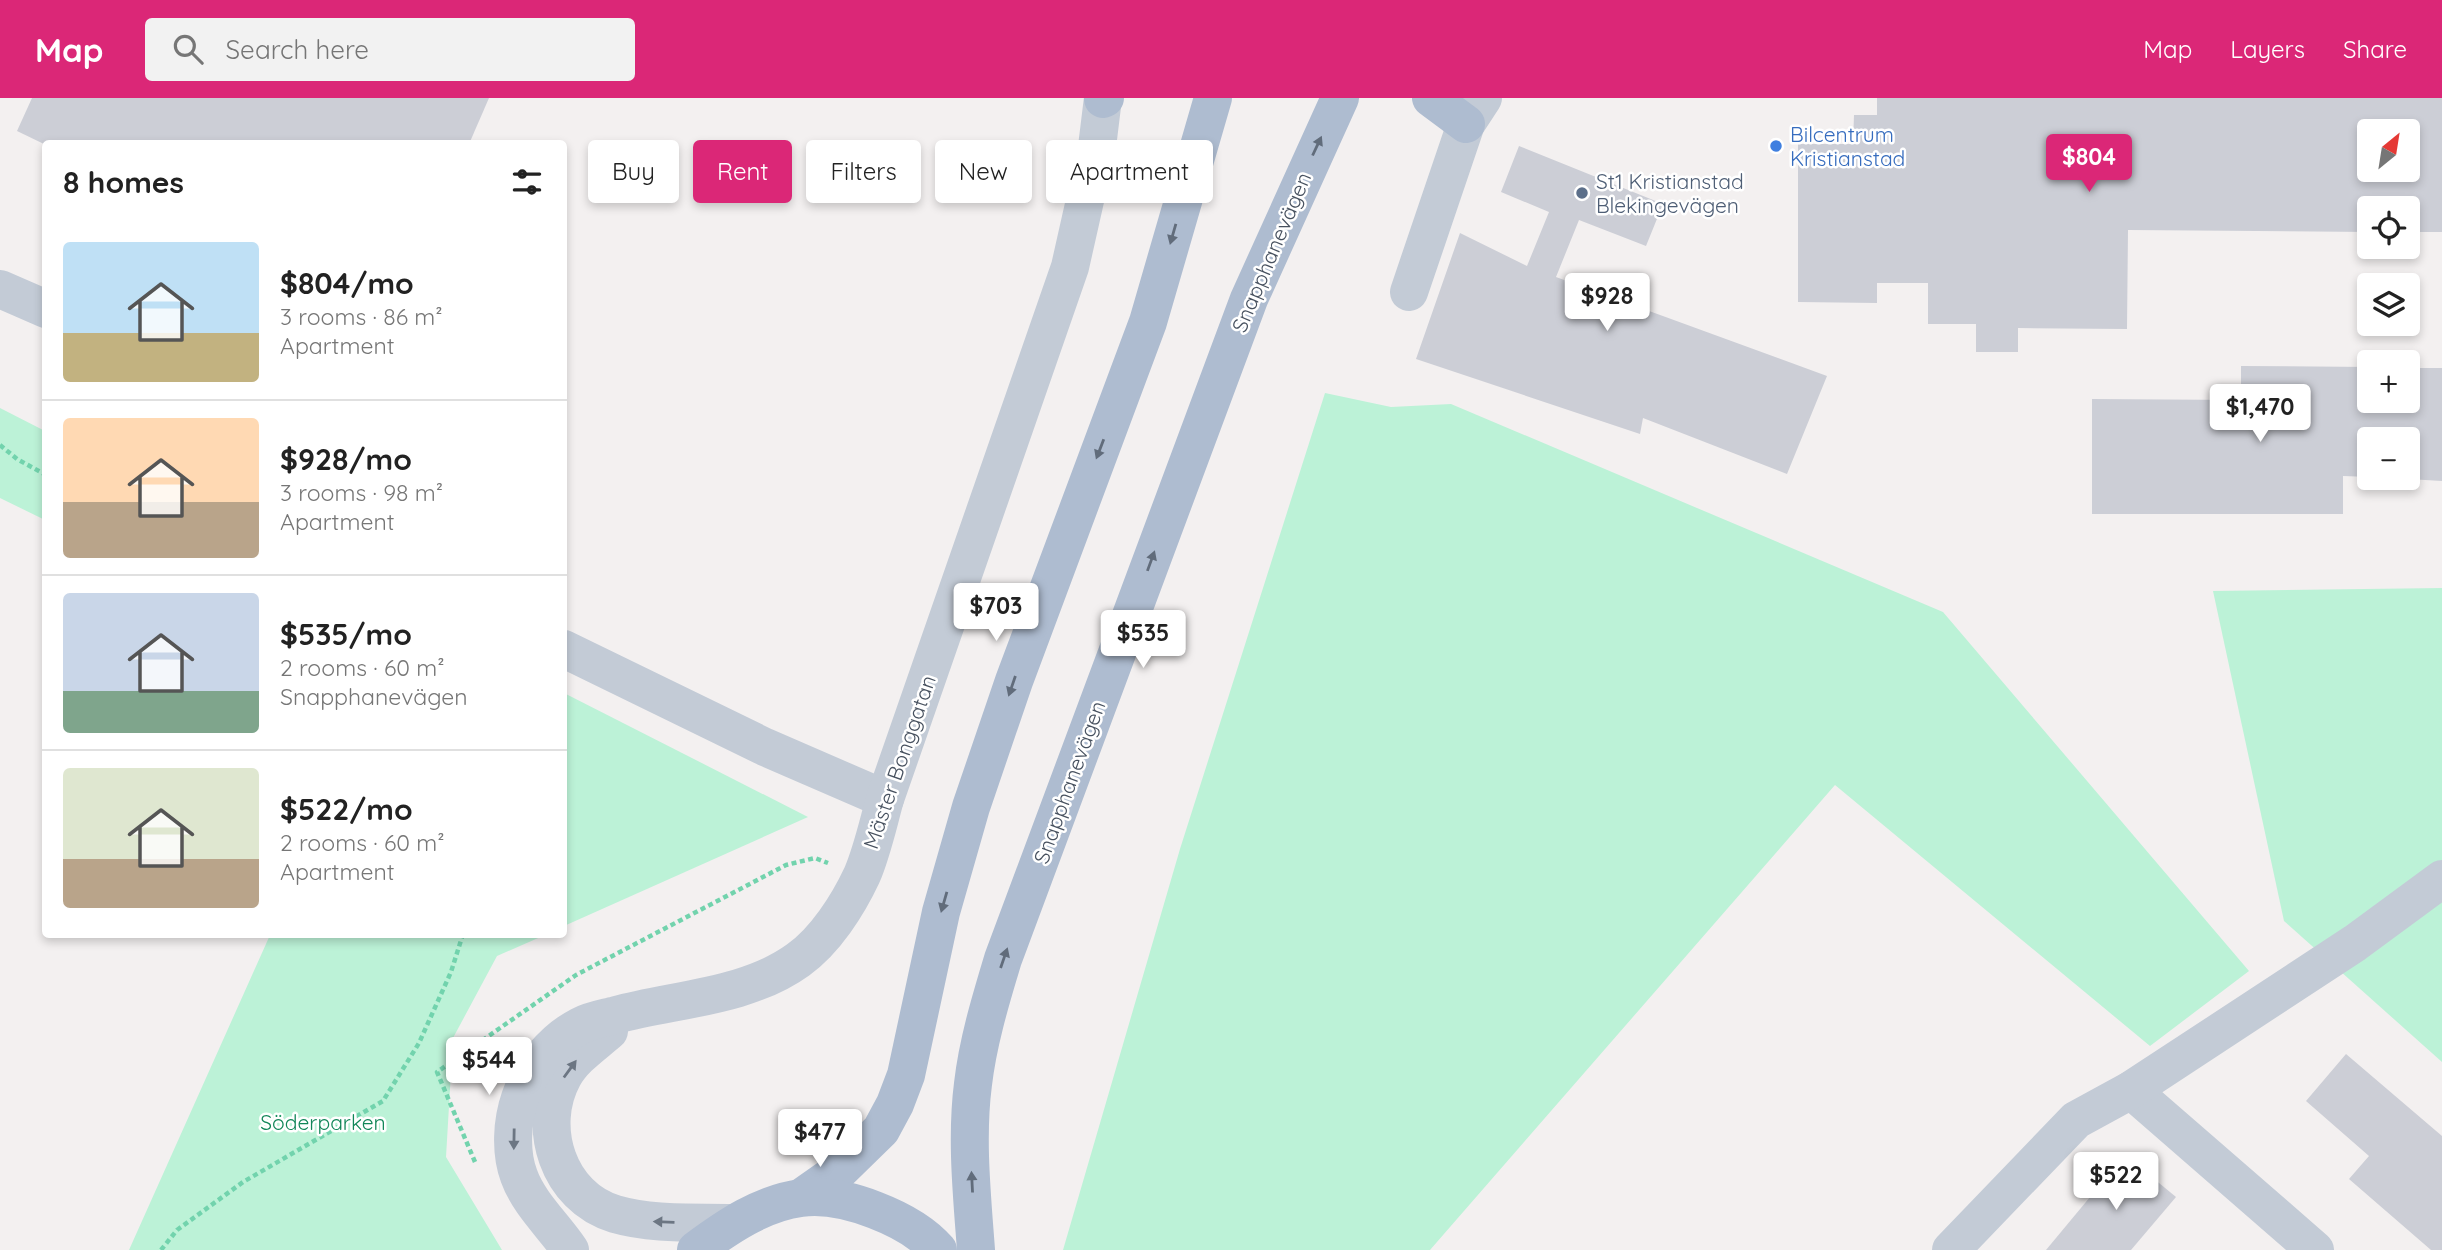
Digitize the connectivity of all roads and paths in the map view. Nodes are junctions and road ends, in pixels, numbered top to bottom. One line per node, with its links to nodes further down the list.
1 (1104, 98): 12 (street, Mäster Bonggatan)
2 (1213, 98): 19 (main road, one-way to 19)
3 (1340, 98): 25 (main road, Snapphanevägen, one-way to 3)
4 (1431, 98): 5 (main road)
5 (1475, 111): 7 (street)
6 (0, 289): 8 (street)
7 (1409, 292)
8 (42, 307)
9 (0, 445): 10 (path)
10 (42, 473)
11 (567, 650): 12 (street)
12 (885, 799): 13 (street, Mäster Bonggatan)
13 (862, 874): 16 (street, Mäster Bonggatan); 18 (path)
14 (2442, 879): 17 (street)
15 (462, 938): 21 (path)
16 (631, 1011): 20 (street, Mäster Bonggatan, one-way to 16); 22 (street, Mäster Bonggatan, one-way to 22)
17 (2131, 1090): 26 (street); 27 (street)
18 (478, 1168)
19 (802, 1197): 20 (main road); 24 (main road)
20 (733, 1223): 23 (main road)
21 (160, 1250)
22 (570, 1250)
23 (696, 1250)
24 (938, 1250)
25 (976, 1250)
26 (1951, 1250)
27 (2315, 1250)

